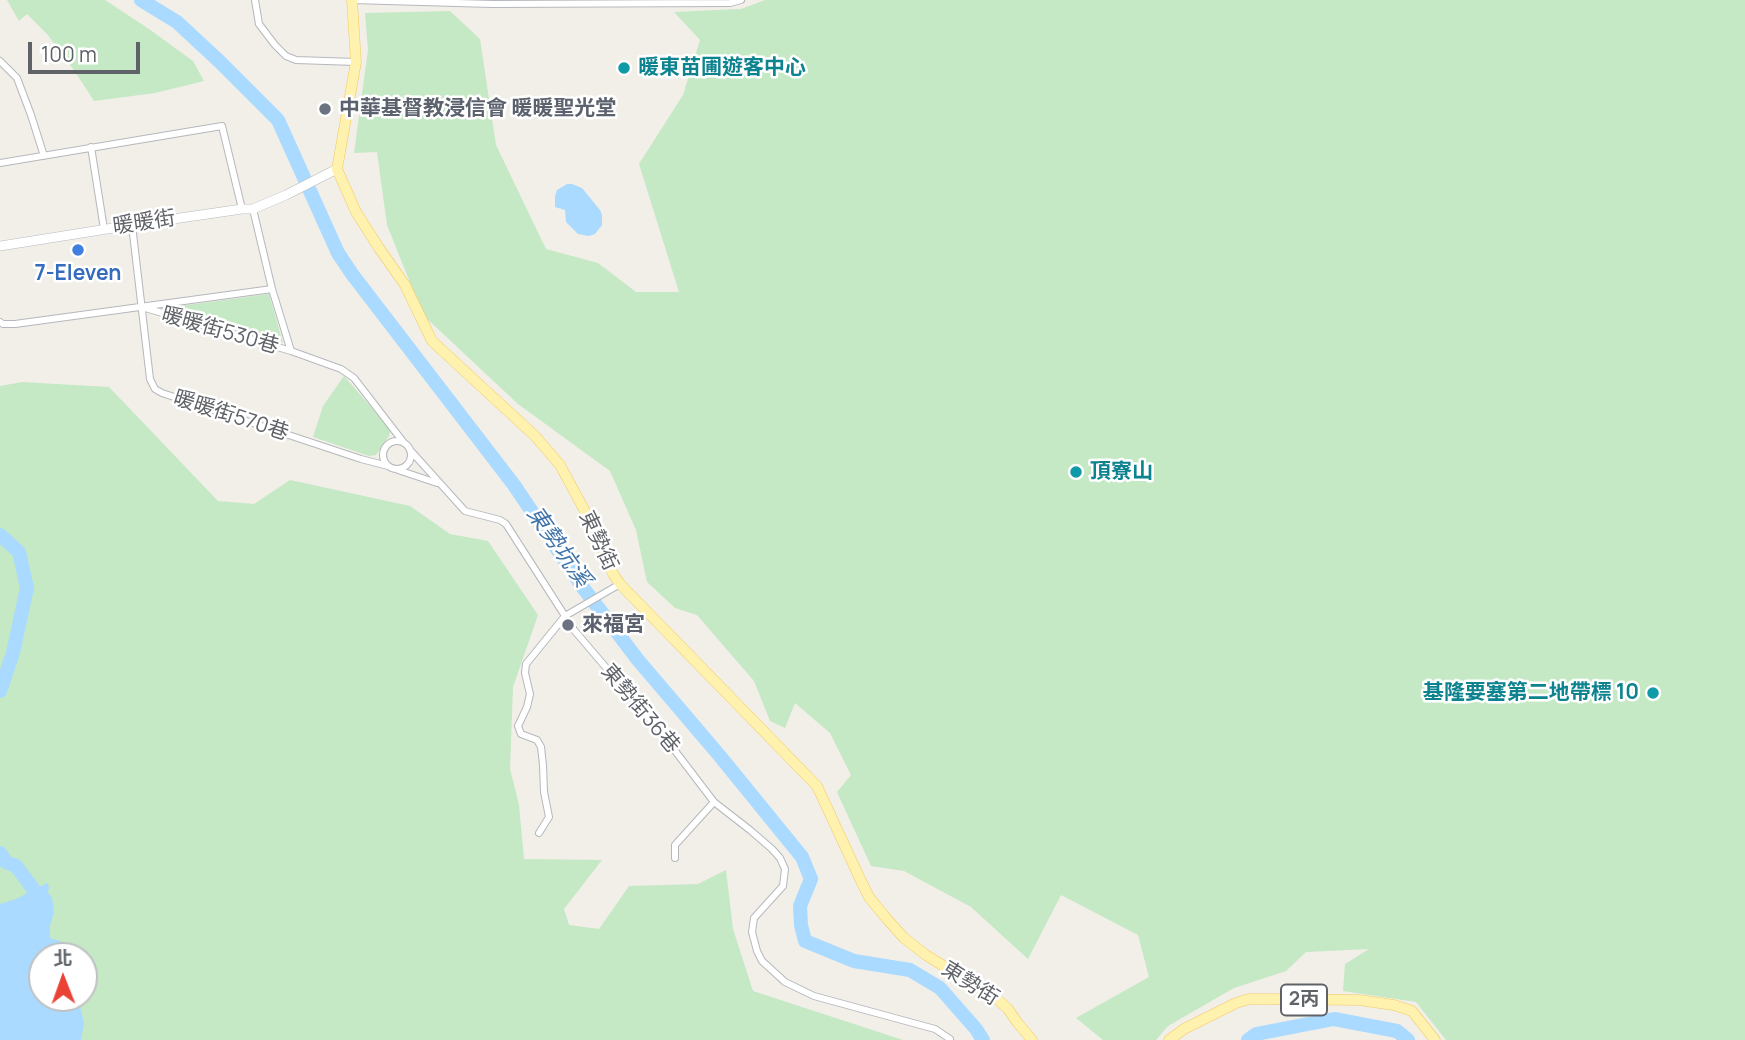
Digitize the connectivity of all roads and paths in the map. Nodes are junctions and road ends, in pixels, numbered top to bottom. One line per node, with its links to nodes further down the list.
1 (255, 0): 5 (street)
2 (352, 0): 3 (street); 5 (main road)
3 (741, 0)
4 (0, 61): 7 (street)
5 (356, 62): 9 (main road)
6 (91, 147): 7 (street); 10 (street); 13 (street)
7 (44, 156): 8 (street)
8 (0, 163)
9 (333, 171): 11 (street, 暖暖街); 24 (main road, 東勢街)
10 (242, 209): 11 (street, 暖暖街); 12 (street, 暖暖街)
11 (253, 209): 15 (street)
12 (132, 225): 13 (street, 暖暖街); 16 (street, 暖暖街570巷)
13 (104, 229): 14 (street, 暖暖街)
14 (0, 246)
15 (272, 289): 16 (street); 18 (street)
16 (142, 307): 17 (street, 暖暖街530巷); 18 (street, 暖暖街530巷); 21 (street, 暖暖街570巷)
17 (0, 322)
18 (291, 352): 19 (street, 暖暖街530巷)
19 (404, 443): 20 (street); 21 (street)
20 (410, 450): 22 (street); 23 (street)
21 (388, 466): 22 (street)
22 (397, 469): 23 (street)
23 (439, 484): 25 (street)
24 (620, 584): 25 (street); 30 (main road, 東勢街)
25 (565, 616): 26 (street, 東勢街36巷); 27 (street)
26 (714, 802): 28 (street); 29 (street, 東勢街36巷)
27 (539, 833)
28 (676, 858)
29 (950, 1039)
30 (1032, 1040)
31 (1169, 1040): 32 (main road, 2丙)
32 (1435, 1040)

